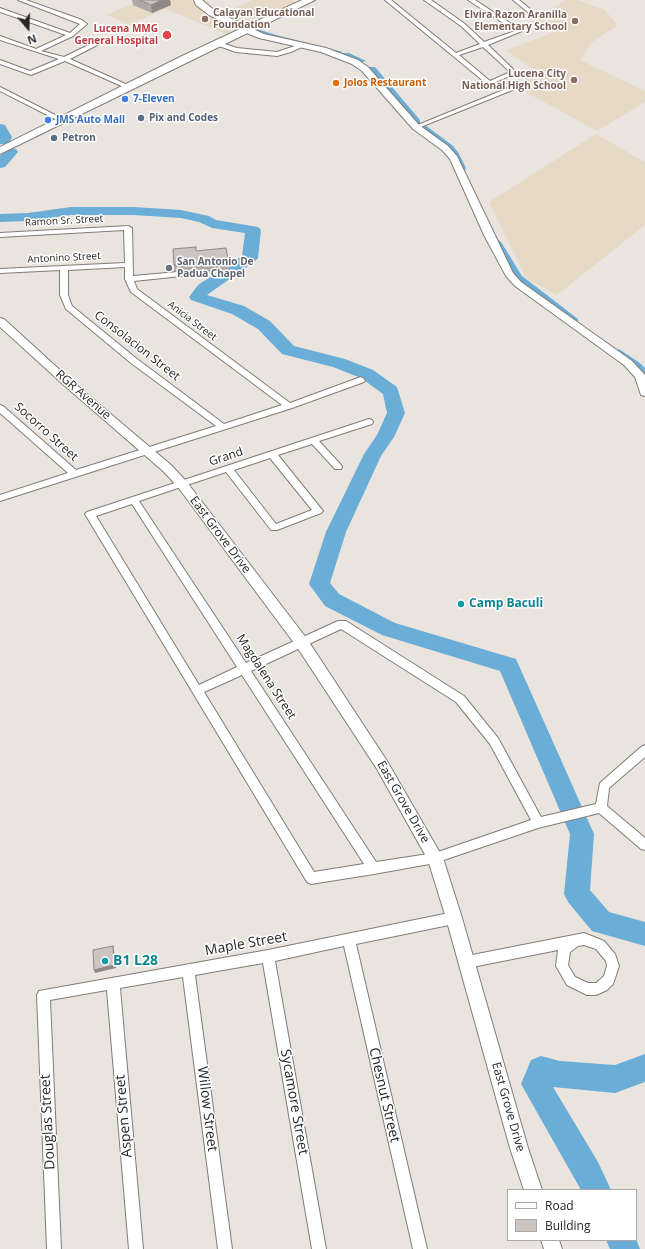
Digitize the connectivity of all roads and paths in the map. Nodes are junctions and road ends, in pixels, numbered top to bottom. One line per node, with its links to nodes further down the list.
1 (21, 0): 11 (street)
2 (198, 0): 10 (street)
3 (310, 0): 10 (main road)
4 (388, 0): 18 (street)
5 (427, 0): 16 (street)
6 (472, 0): 16 (street)
7 (516, 0): 9 (street)
8 (0, 10): 11 (street)
9 (536, 16)
10 (247, 30): 14 (main road); 15 (street)
11 (71, 35): 17 (street)
12 (0, 38): 17 (street)
13 (101, 41): 19 (street)
14 (218, 44): 15 (street); 21 (main road)
15 (302, 45): 25 (street)
16 (484, 45): 18 (street); 18 (street)
17 (36, 51): 19 (street)
18 (455, 56)
19 (65, 59): 20 (street); 21 (street)
20 (0, 62)
21 (128, 87): 24 (main road)
22 (513, 88): 25 (street)
23 (0, 89): 24 (street)
24 (61, 120): 26 (main road)
25 (416, 127): 35 (street)
26 (0, 151)
27 (0, 235): 28 (street, Ramon Sr. Street)
28 (128, 265): 29 (street, Antonino Street); 32 (street)
29 (64, 268): 30 (street, Antonino Street); 39 (street, Consolacion Street)
30 (0, 271)
31 (200, 272): 32 (street)
32 (129, 279): 36 (street, Anicia Street)
33 (0, 321): 41 (street, RGR Avenue)
34 (361, 380): 36 (street)
35 (645, 392)
36 (289, 406): 39 (street)
37 (0, 408): 46 (street, Socorro Street)
38 (369, 422): 40 (street, Grand)
39 (223, 427): 41 (street)
40 (314, 440): 42 (street, Grand); 43 (street)
41 (148, 451): 44 (street, RGR Avenue); 46 (street)
42 (273, 455): 45 (street, Grand); 45 (street)
43 (338, 467)
44 (167, 468): 47 (street, East Grove Drive)
45 (228, 469): 47 (street, Grand)
46 (76, 475): 48 (street)
47 (182, 484): 49 (street, Grand); 50 (street, East Grove Drive)
48 (0, 498)
49 (134, 500): 51 (street, Magdalena Street); 52 (street, Grand)
50 (302, 643): 51 (street); 55 (street); 57 (street, East Grove Drive)
51 (245, 669): 52 (street); 58 (street, Magdalena Street)
52 (198, 690): 58 (street)
53 (645, 750): 54 (street)
54 (600, 808): 55 (street); 56 (street)
55 (538, 823): 57 (street)
56 (643, 839)
57 (435, 858): 58 (street); 59 (street, East Grove Drive)
58 (374, 869)
59 (454, 918): 60 (street, Maple Street); 63 (street, East Grove Drive)
60 (349, 940): 62 (street, Maple Street); 72 (street, Chesnut Street)
61 (576, 940): 61 (street); 63 (street)
62 (268, 956): 64 (street, Maple Street); 71 (street, Sycamore Street)
63 (466, 962): 67 (street, East Grove Drive)
64 (188, 970): 65 (street, Maple Street); 70 (street, Willow Street)
65 (113, 984): 66 (street, Maple Street); 69 (street, Aspen Street)
66 (43, 995): 68 (street, Douglas Street)
67 (533, 1189)
68 (54, 1249)
69 (136, 1249)
70 (225, 1249)
71 (319, 1249)
72 (420, 1249)

